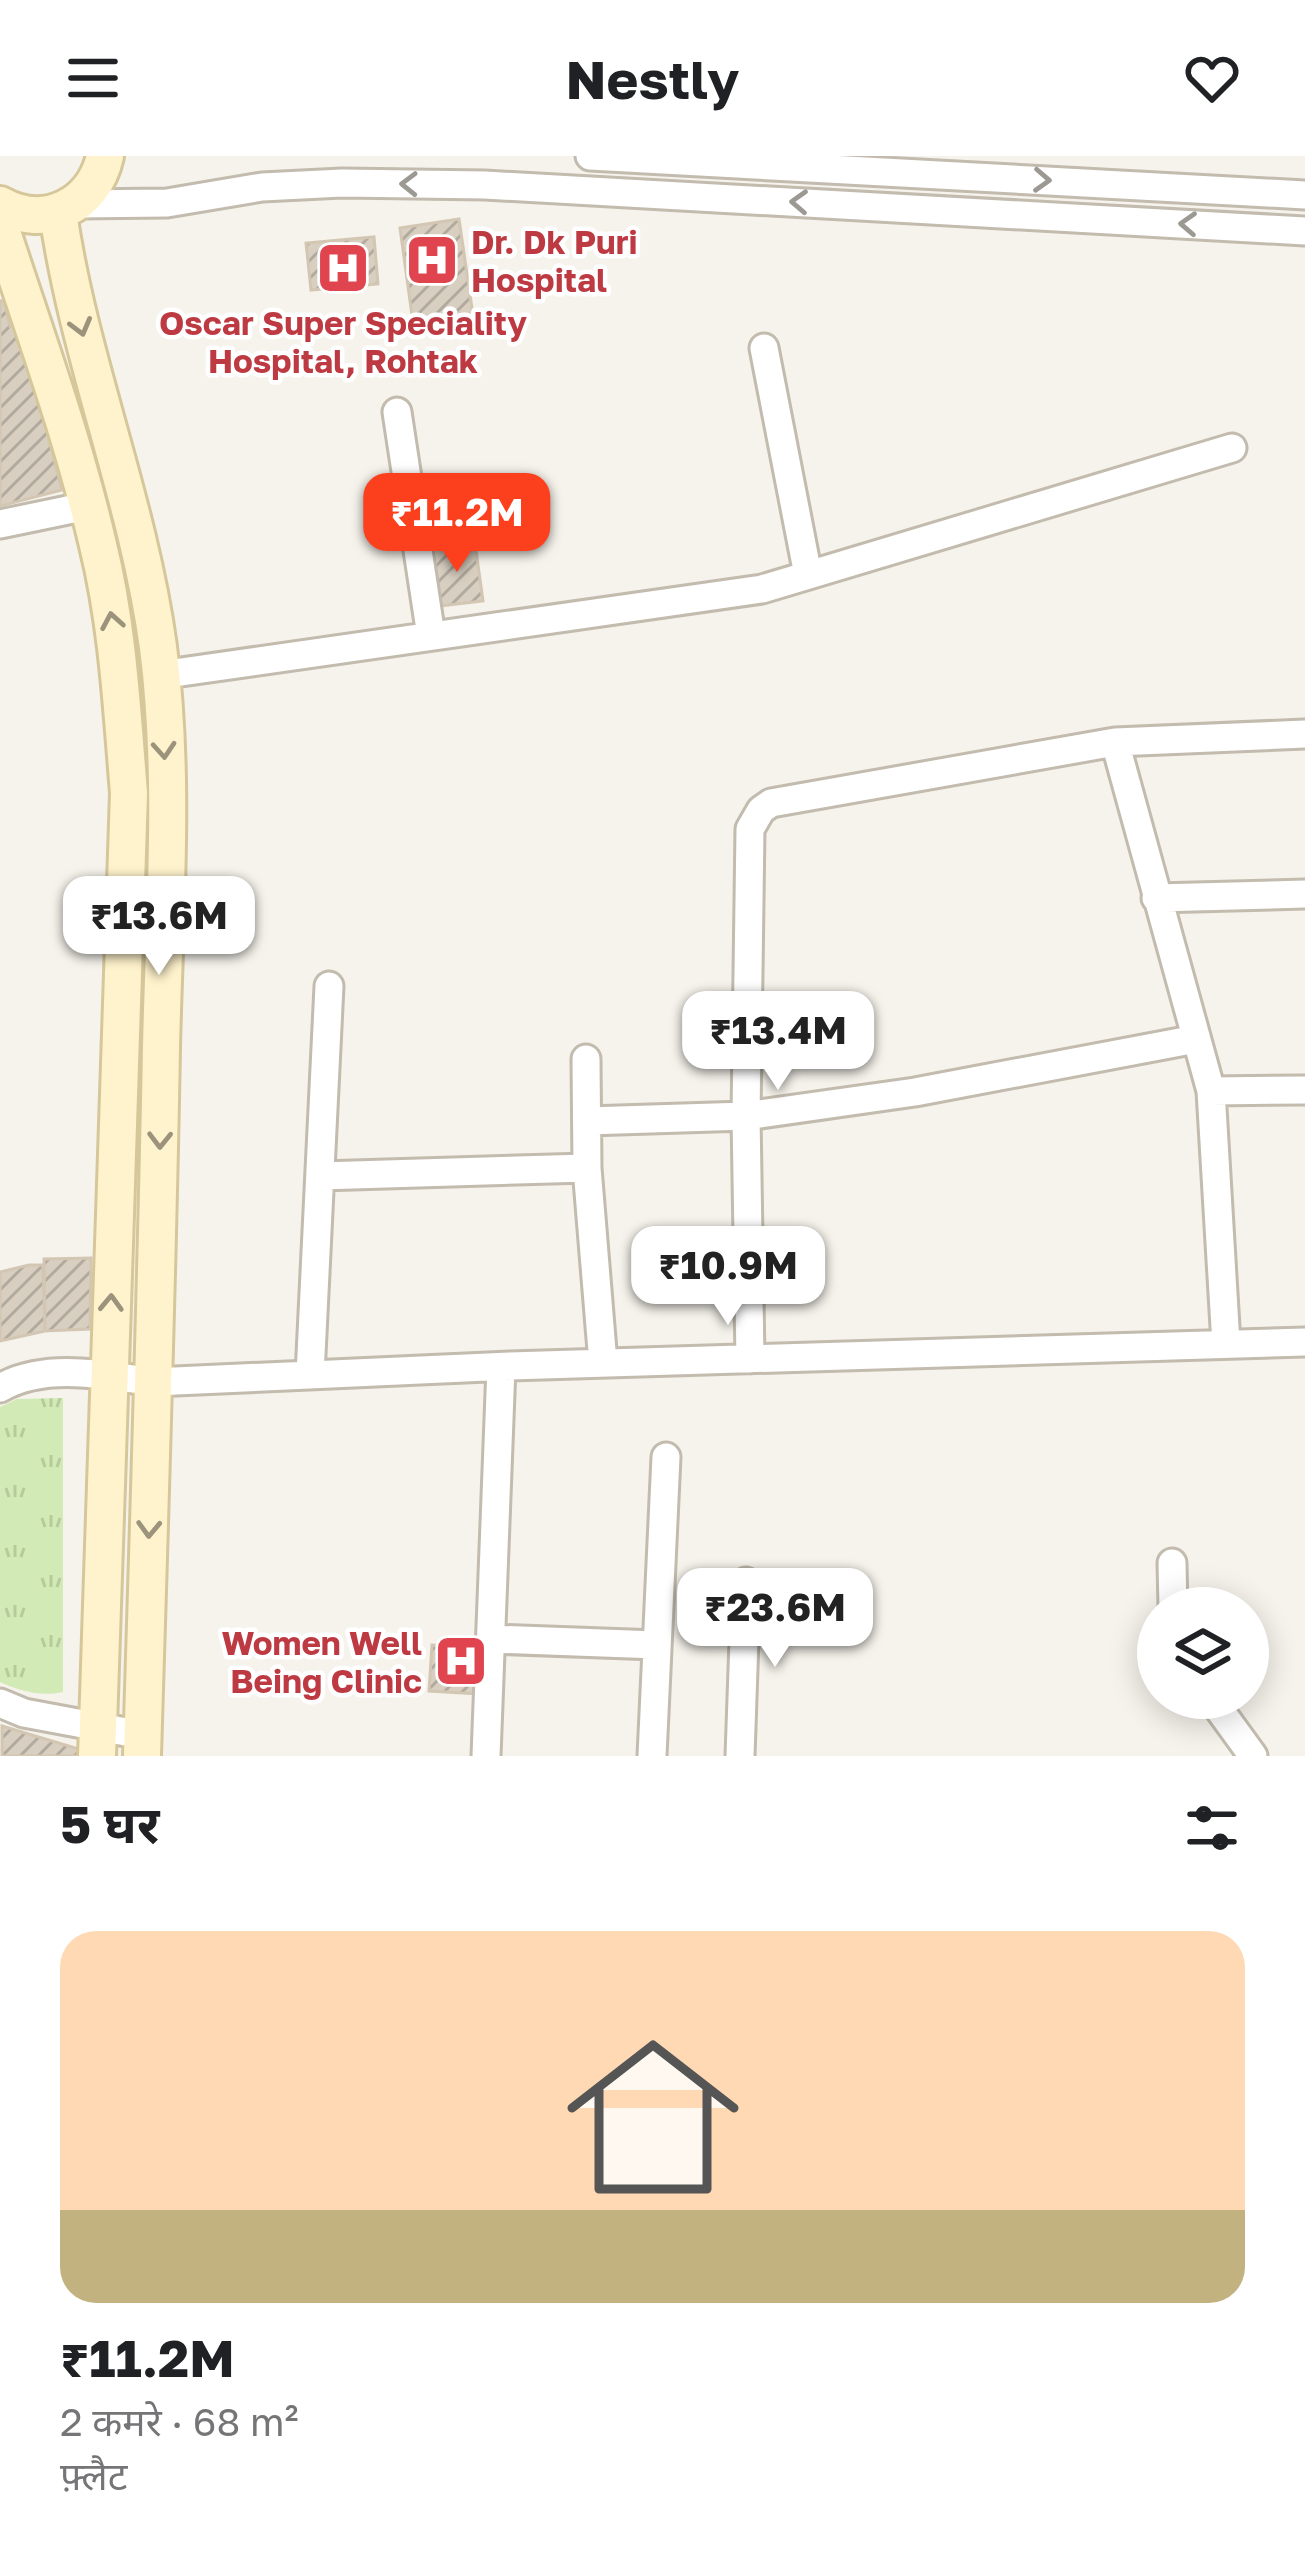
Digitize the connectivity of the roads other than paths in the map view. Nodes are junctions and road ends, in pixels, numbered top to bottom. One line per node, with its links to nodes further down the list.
1 (105, 156): 5 (main road)
2 (590, 156): 3 (street, one-way to 3)
3 (1305, 195)
4 (0, 205): 5 (main road)
5 (67, 208): 7 (street, one-way to 5); 15 (main road, one-way to 15)
6 (0, 226): 11 (main road)
7 (1305, 231)
8 (764, 348): 13 (street)
9 (397, 412): 14 (street)
10 (1232, 448): 13 (street)
11 (87, 506): 12 (street); 34 (main road, one-way to 11)
12 (0, 524)
13 (808, 575): 14 (street)
14 (431, 636): 15 (street)
15 (160, 675): 36 (main road, one-way to 36)
16 (1305, 734): 17 (street)
17 (1115, 742): 19 (street); 25 (street)
18 (1305, 894): 19 (street)
19 (1156, 898): 21 (street)
20 (329, 986): 28 (street)
21 (1196, 1039): 23 (street); 25 (street)
22 (586, 1059): 26 (street)
23 (1211, 1090): 24 (street); 30 (street)
24 (1305, 1090)
25 (746, 1116): 26 (street); 31 (street)
26 (587, 1121): 27 (street)
27 (587, 1168): 28 (street); 32 (street)
28 (320, 1176): 35 (street)
29 (1305, 1342): 30 (street)
30 (1226, 1344): 31 (street)
31 (750, 1359): 32 (street)
32 (604, 1364): 33 (street)
33 (501, 1367): 35 (street); 42 (street)
34 (109, 1376): 36 (street); 37 (street); 46 (main road)
35 (310, 1376): 36 (street)
36 (153, 1382): 47 (main road, one-way to 47)
37 (0, 1388)
38 (666, 1456): 43 (street)
39 (1172, 1562): 41 (street)
40 (746, 1582): 50 (street)
41 (1173, 1587)
42 (491, 1639): 43 (street); 48 (street)
43 (657, 1645): 49 (street)
44 (0, 1702): 46 (street)
45 (1226, 1719): 51 (street)
46 (98, 1740): 47 (street)
47 (142, 1745)
48 (487, 1756)
49 (652, 1756)
50 (740, 1756)
51 (1253, 1756)

